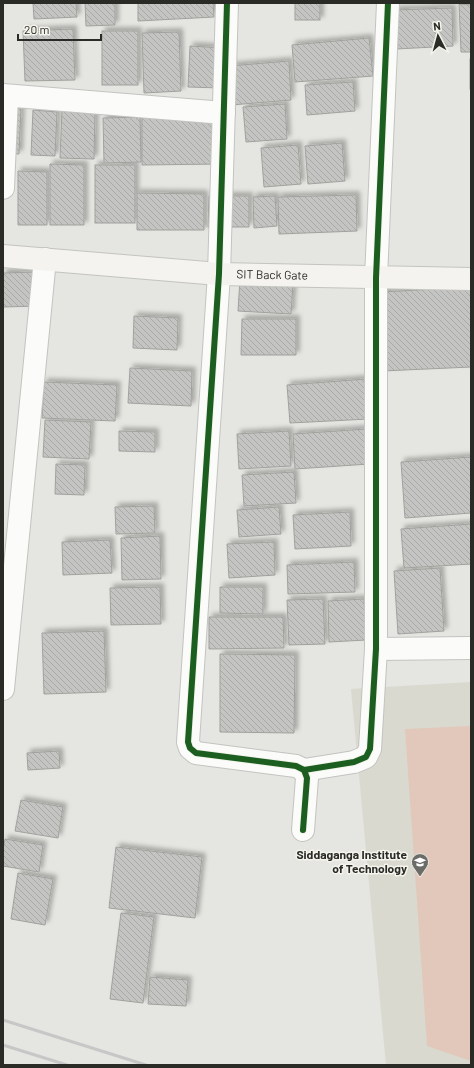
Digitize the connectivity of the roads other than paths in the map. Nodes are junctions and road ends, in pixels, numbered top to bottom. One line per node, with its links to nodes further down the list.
1 (227, 3): 4 (street)
2 (388, 3): 9 (street)
3 (5, 95): 4 (street); 5 (street)
4 (224, 112): 8 (street)
5 (3, 188)
6 (3, 256): 7 (street, SIT Back Gate)
7 (45, 259): 8 (street, SIT Back Gate); 13 (street)
8 (219, 274): 9 (street, SIT Back Gate); 14 (street)
9 (376, 278): 10 (street, SIT Back Gate); 12 (street)
10 (471, 279)
11 (471, 648): 12 (street)
12 (376, 649): 14 (street)
13 (3, 689)
14 (304, 770): 15 (street)
15 (303, 830)

